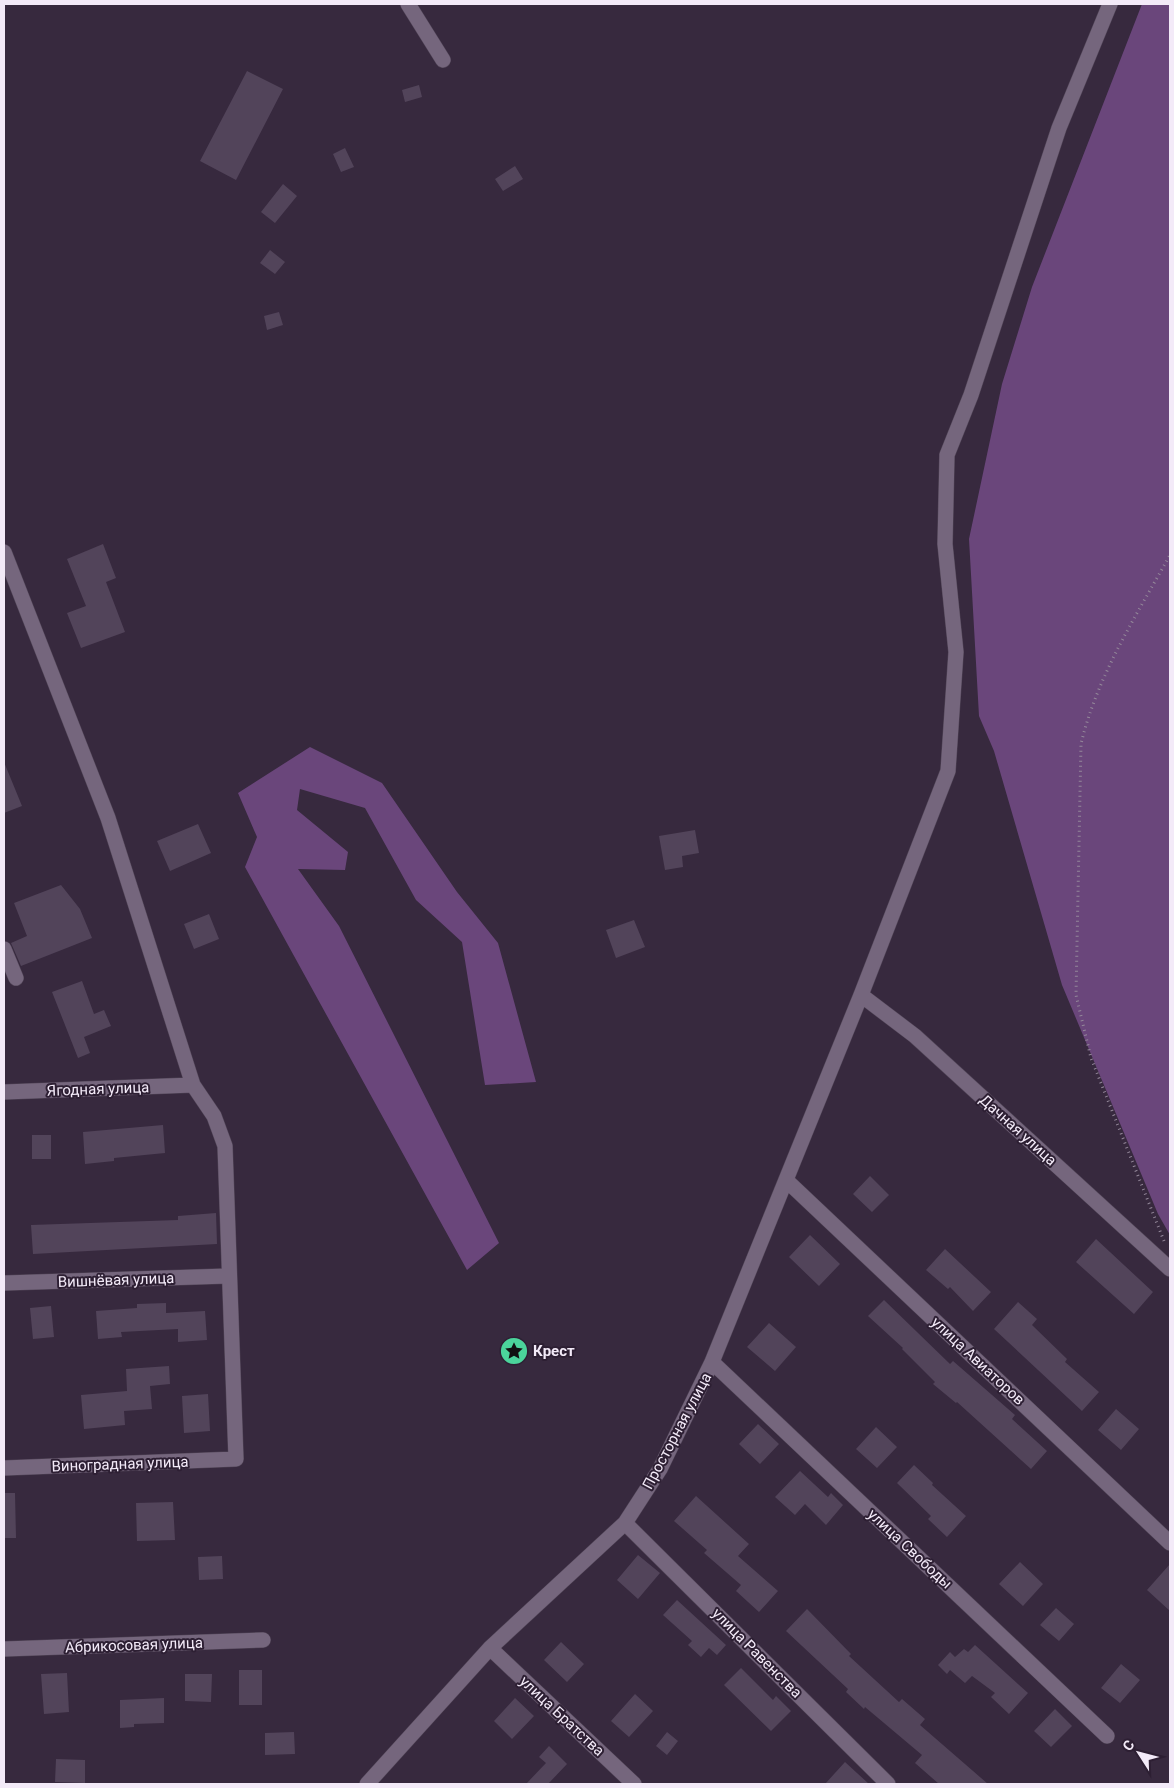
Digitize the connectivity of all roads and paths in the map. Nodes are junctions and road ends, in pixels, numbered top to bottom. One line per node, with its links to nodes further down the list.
1 (408, 4): 3 (street)
2 (1110, 4): 8 (street, Просторная улица)
3 (443, 60)
4 (4, 552): 9 (street)
5 (1170, 555): 12 (path)
6 (4, 949): 7 (street)
7 (16, 978)
8 (861, 995): 11 (street, Просторная улица); 13 (street, Дачная улица)
9 (193, 1085): 10 (street, Ягодная улица); 14 (street)
10 (4, 1092)
11 (786, 1180): 16 (street, Просторная улица); 19 (street, улица Авиаторов)
12 (1165, 1244)
13 (1170, 1269)
14 (228, 1276): 15 (street, Вишнёвая улица); 17 (street, Виноградная улица)
15 (4, 1283)
16 (712, 1362): 18 (street, Просторная улица); 23 (street, улица Свободы)
17 (4, 1468)
18 (625, 1523): 21 (street, Просторная улица); 26 (street, улица Равенства)
19 (1170, 1543)
20 (263, 1640): 22 (street, Абрикосовая улица)
21 (490, 1648): 24 (street, Просторная улица); 25 (street, улица Братства)
22 (4, 1649)
23 (1107, 1736)
24 (368, 1784)
25 (634, 1784)
26 (888, 1784)

